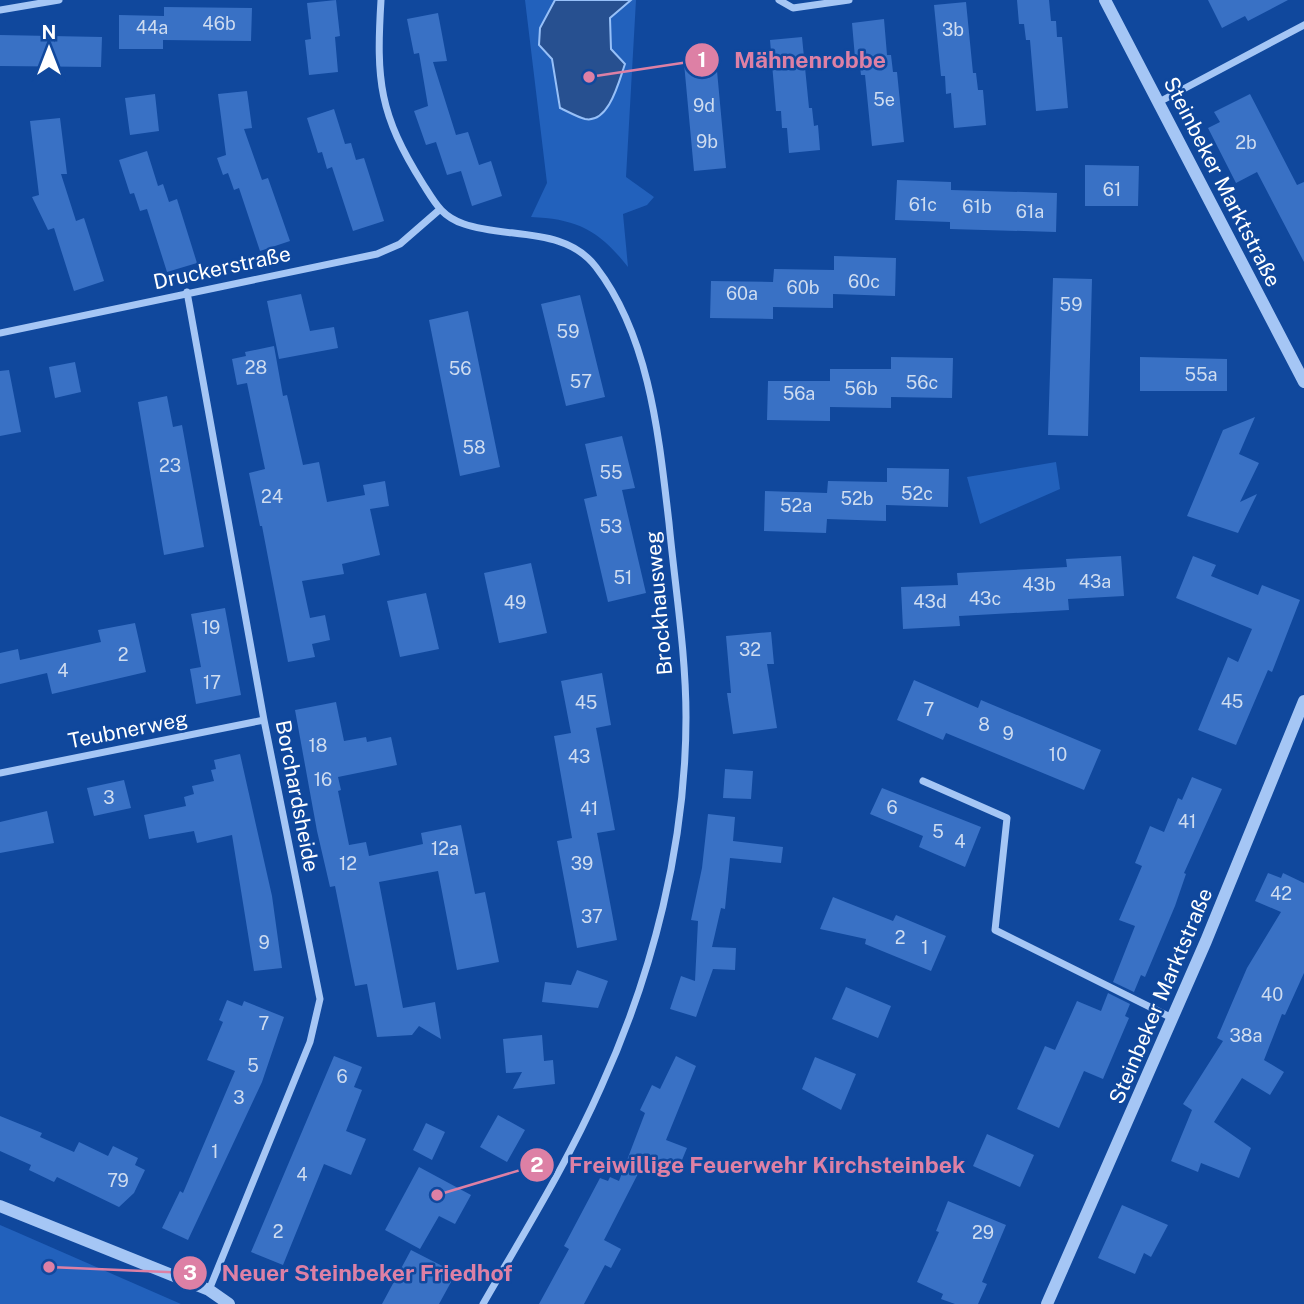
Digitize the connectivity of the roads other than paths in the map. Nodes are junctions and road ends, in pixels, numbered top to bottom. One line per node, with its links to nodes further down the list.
1 (59, 0): 6 (street)
2 (381, 0): 9 (street)
3 (779, 0): 4 (street)
4 (849, 0)
5 (1105, 0): 8 (street, Steinbeker Marktstraße)
6 (0, 10)
7 (1304, 25): 8 (street)
8 (1158, 102): 12 (street, Steinbeker Marktstraße)
9 (438, 211): 10 (street, Druckerstraße); 21 (street, Brockhausweg)
10 (187, 292): 11 (street, Druckerstraße); 14 (street, Borchardsheide)
11 (0, 333)
12 (1304, 382)
13 (1304, 701): 17 (street, Steinbeker Marktstraße)
14 (264, 720): 15 (street, Teubnerweg); 19 (street, Borchardsheide)
15 (0, 773)
16 (923, 782): 17 (street)
17 (1173, 1019): 22 (street, Steinbeker Marktstraße)
18 (0, 1206): 19 (street)
19 (209, 1290): 20 (street)
20 (229, 1304)
21 (483, 1304)
22 (1047, 1304)

